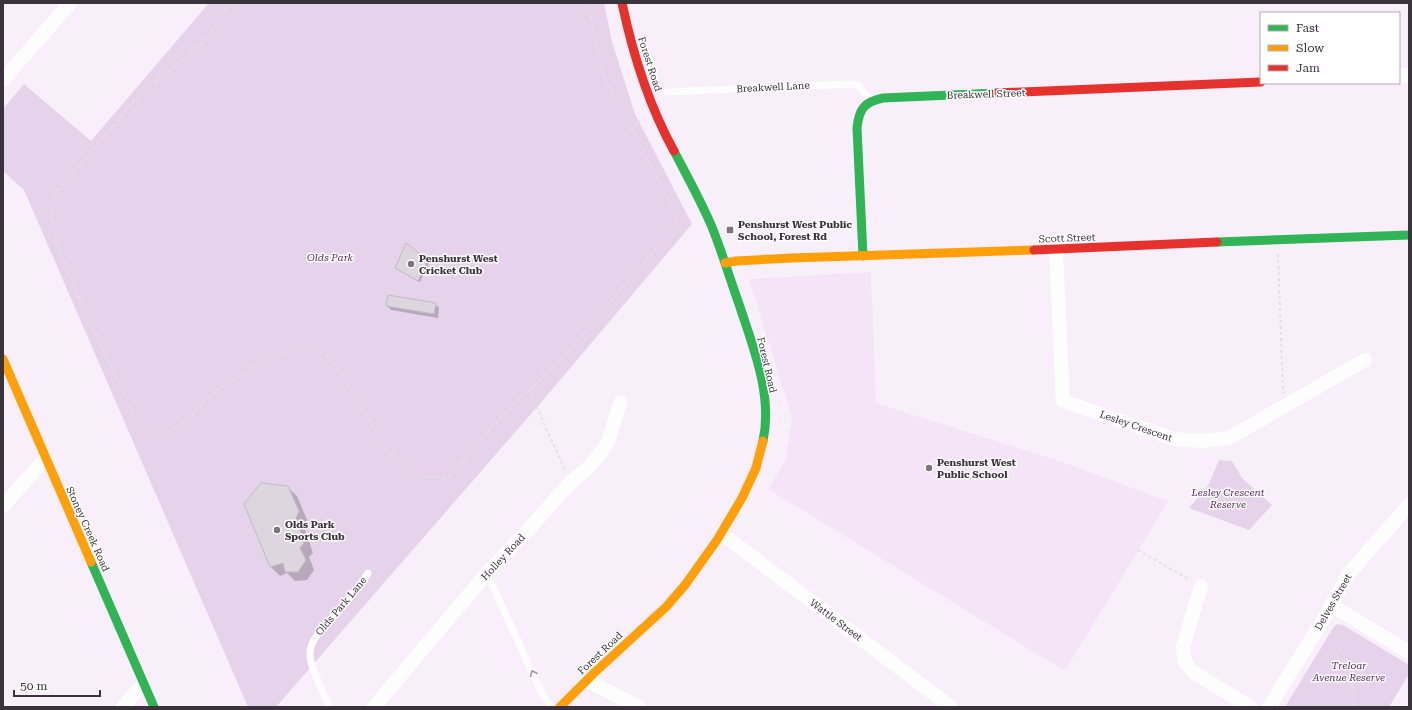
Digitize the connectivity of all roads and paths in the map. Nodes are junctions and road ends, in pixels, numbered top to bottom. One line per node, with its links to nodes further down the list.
1 (70, 3): 5 (street)
2 (229, 3): 18 (path)
3 (588, 3): 10 (path)
4 (622, 3): 15 (street, Forest Road)
5 (3, 80)
6 (1260, 82): 8 (street, Breakwell Street)
7 (666, 92): 8 (lane, Breakwell Lane)
8 (871, 102): 14 (street)
9 (640, 121): 10 (path)
10 (632, 131): 18 (path)
11 (1409, 235): 12 (street, Scott Street)
12 (1277, 239): 13 (street, Scott Street); 20 (path)
13 (1056, 250): 14 (street, Scott Street); 20 (street, Lesley Crescent)
14 (864, 256): 15 (street, Scott Street)
15 (725, 263): 25 (street, Forest Road)
16 (3, 360): 21 (street, Stoney Creek Road)
17 (1365, 360): 20 (street, Lesley Crescent)
18 (529, 390): 22 (path)
19 (620, 403): 22 (street, Holley Road)
20 (1284, 406)
21 (46, 458): 24 (street); 34 (street, Stoney Creek Road)
22 (571, 482): 28 (street, Holley Road)
23 (1409, 505): 30 (street, Delves Street)
24 (3, 506)
25 (721, 533): 33 (street, Forest Road); 42 (street, Wattle Street)
26 (1138, 550): 29 (path)
27 (368, 573): 37 (lane, Olds Park Lane)
28 (487, 573): 38 (street, Holley Road); 39 (lane, one-way to 28)
29 (1201, 586): 43 (street)
30 (1331, 604): 31 (street, Delves Street); 32 (street)
31 (1320, 625): 44 (street, Delves Street); 45 (path)
32 (1409, 652)
33 (586, 680): 40 (street, Forest Road); 41 (street)
34 (144, 683): 35 (street); 36 (street, Stoney Creek Road)
35 (123, 707)
36 (154, 707)
37 (330, 707)
38 (374, 707)
39 (551, 707)
40 (560, 707)
41 (639, 707)
42 (951, 707)
43 (1250, 707)
44 (1269, 707)
45 (1354, 707)

